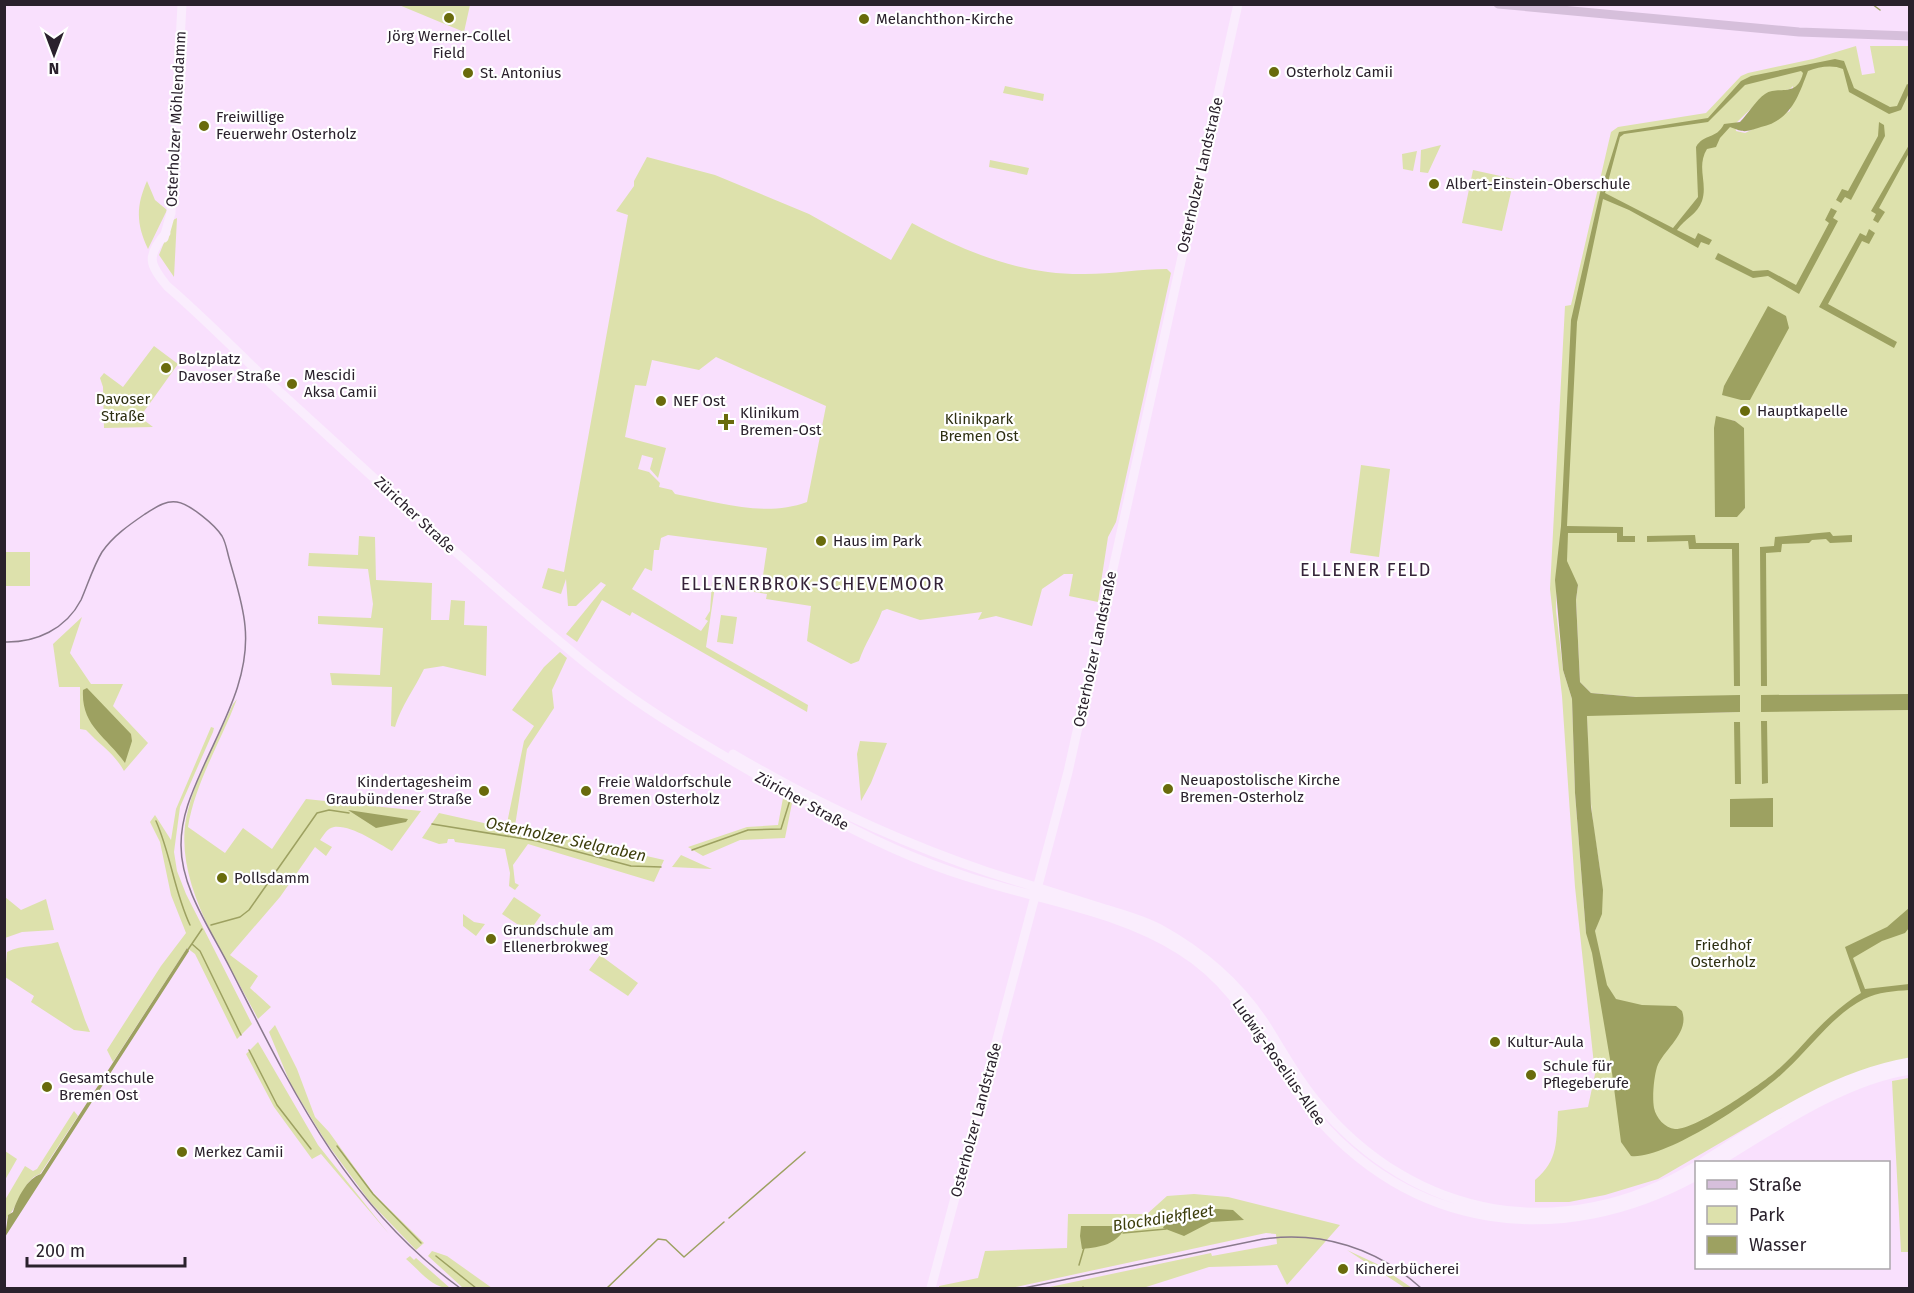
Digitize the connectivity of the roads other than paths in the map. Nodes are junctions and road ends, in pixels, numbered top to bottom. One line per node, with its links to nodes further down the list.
1 (182, 4): 5 (main road, Osterholzer Möhlendamm)
2 (1238, 4): 10 (main road, Osterholzer Landstraße)
3 (1498, 4): 4 (main road)
4 (1910, 36)
5 (266, 379): 6 (main road, Züricher Straße)
6 (778, 783): 7 (main road, Züricher Straße); 9 (main road, Züricher Straße)
7 (857, 821): 8 (main road, Züricher Straße); 9 (main road, Züricher Straße)
8 (879, 831): 9 (main road, Züricher Straße); 10 (main road, Züricher Straße)
9 (860, 833): 10 (main road, Züricher Straße)
10 (1035, 892): 15 (main road, Ludwig-Roselius-Allee); 16 (main road, Ludwig-Roselius-Allee); 17 (main road, Osterholzer Landstraße)
11 (1910, 1062): 13 (main road)
12 (1910, 1070): 14 (main road)
13 (1705, 1161)
14 (1720, 1161)
15 (1695, 1166)
16 (1695, 1176)
17 (931, 1288)

